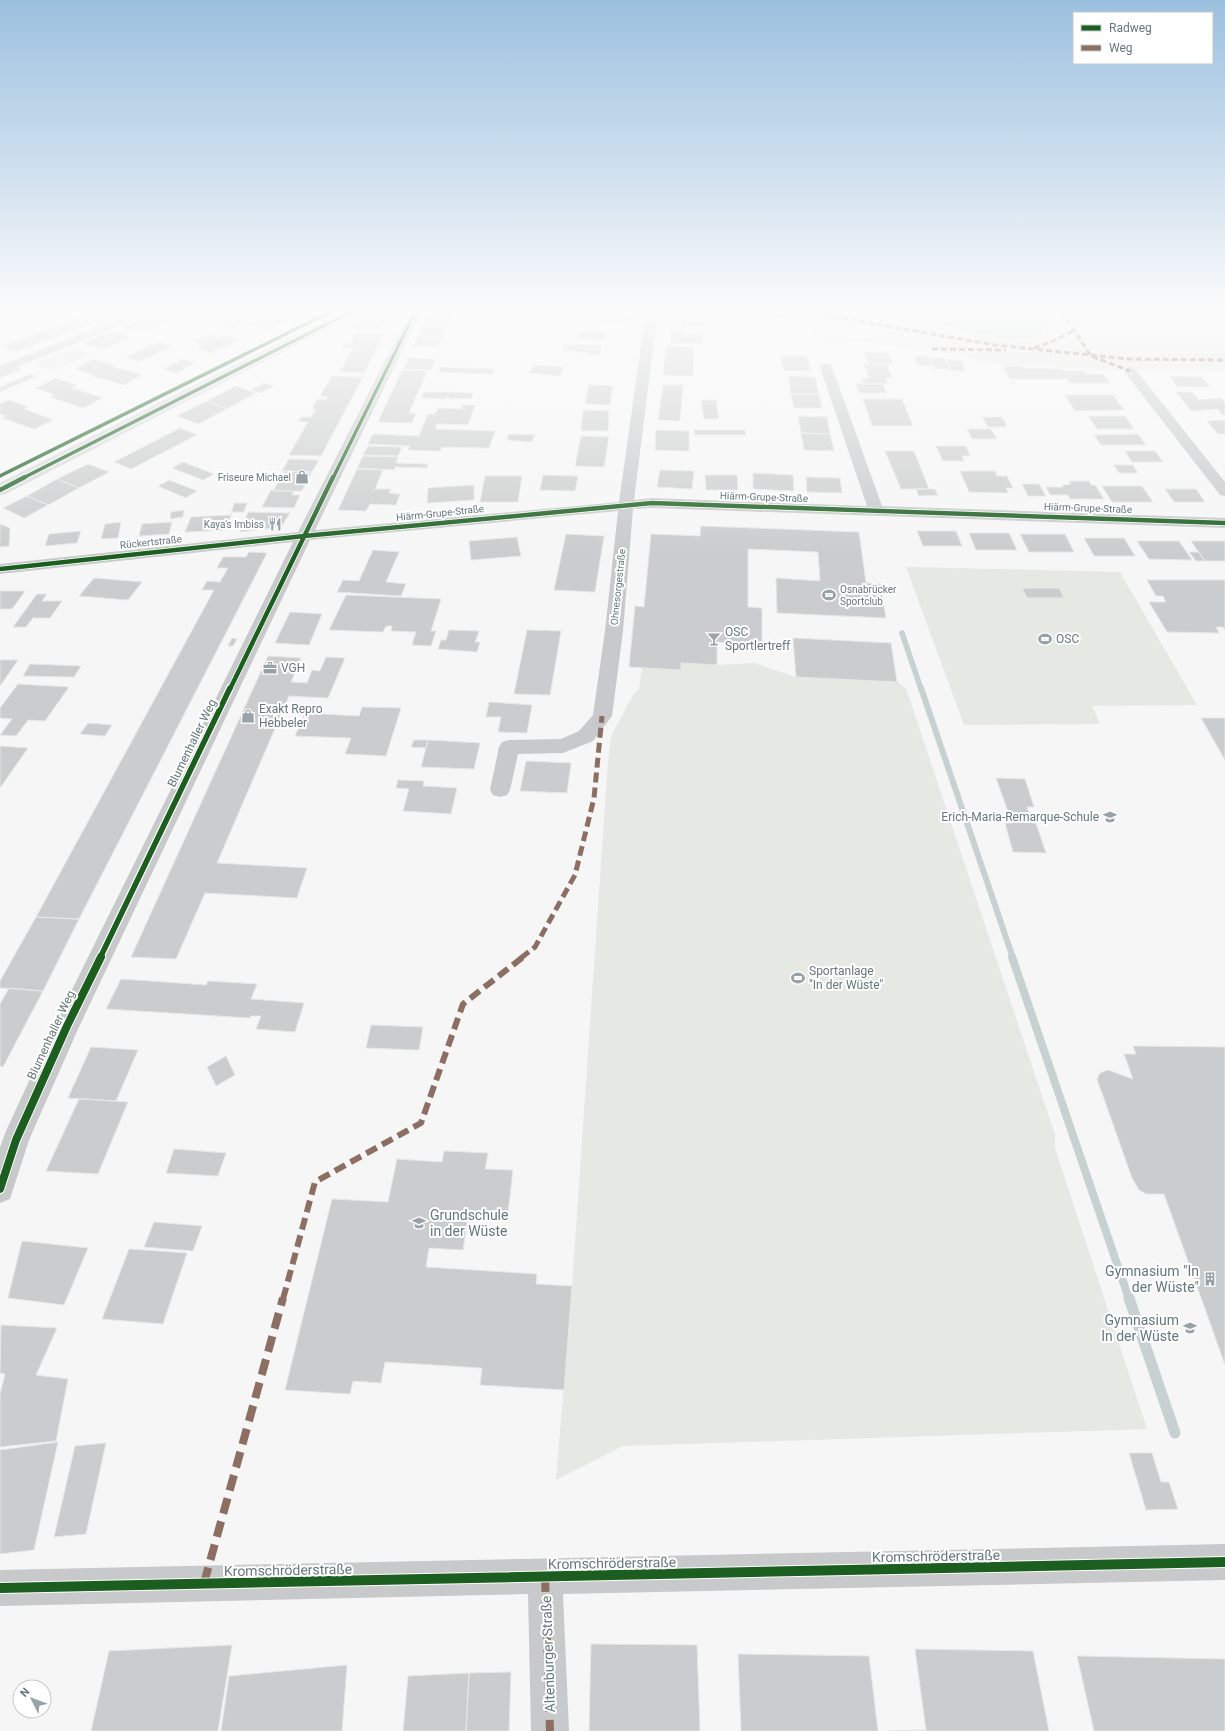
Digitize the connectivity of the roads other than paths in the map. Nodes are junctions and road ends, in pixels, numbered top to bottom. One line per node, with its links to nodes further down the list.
1 (167, 393): 7 (main road)
2 (192, 393): 8 (main road)
3 (375, 393): 13 (street, Blumenhaller Weg)
4 (641, 393): 10 (street, Ohnesorgestraße)
5 (835, 393): 11 (street)
6 (1147, 393): 9 (street)
7 (0, 476)
8 (0, 490)
9 (1225, 492)
10 (626, 505): 11 (street, Hiärm-Grupe-Straße); 13 (street, Hiärm-Grupe-Straße); 15 (street, Ohnesorgestraße)
11 (876, 512): 12 (street, Hiärm-Grupe-Straße)
12 (1225, 523)
13 (304, 536): 14 (street, Rückertstraße); 16 (street, Blumenhaller Weg)
14 (0, 569)
15 (500, 790)
16 (0, 1189)
17 (1225, 1562): 18 (street, Kromschröderstraße)
18 (545, 1576): 19 (street, Kromschröderstraße); 20 (street, Altenburger Straße)
19 (0, 1588)
20 (550, 1731)

